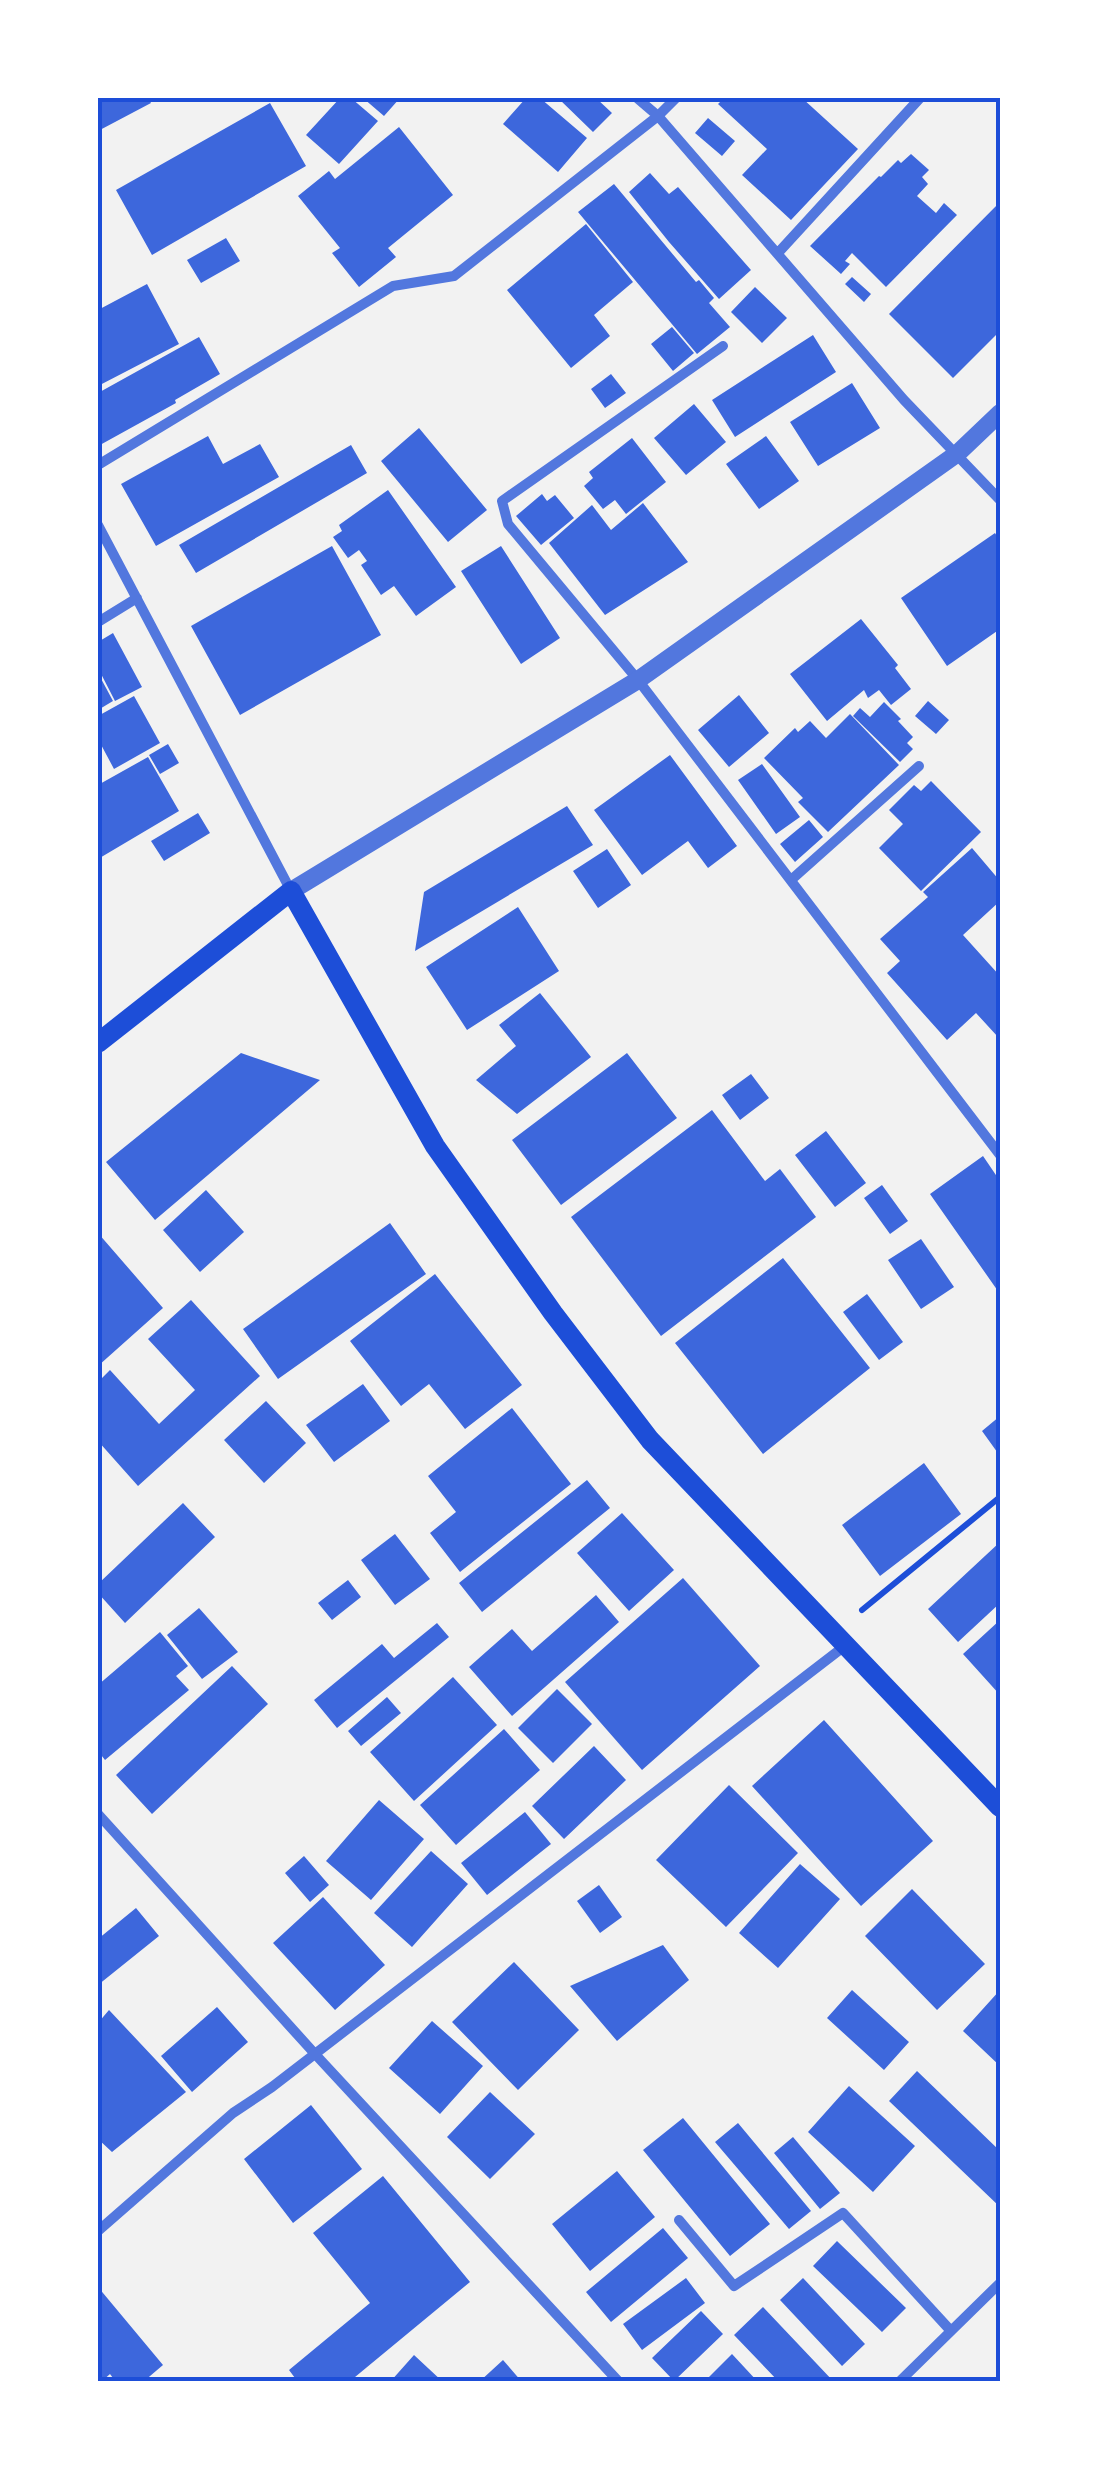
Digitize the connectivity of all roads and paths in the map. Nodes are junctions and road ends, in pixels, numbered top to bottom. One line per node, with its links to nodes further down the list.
1 (637, 98): 4 (street)
2 (676, 98): 4 (street)
3 (920, 98): 5 (street)
4 (658, 116): 5 (street); 9 (street)
5 (778, 253): 8 (street)
6 (722, 346): 14 (street)
7 (1000, 413): 8 (street)
8 (958, 453): 10 (street); 14 (street)
9 (98, 465)
10 (1000, 500)
11 (98, 525): 12 (street)
12 (137, 598): 13 (street); 17 (street)
13 (98, 622)
14 (638, 680): 16 (street); 17 (street)
15 (919, 766): 16 (street)
16 (791, 880): 19 (street)
17 (292, 891): 18 (main road); 21 (main road)
18 (98, 1044)
19 (1000, 1154)
20 (1000, 1497): 21 (path)
21 (840, 1639): 22 (main road); 24 (street)
22 (1000, 1807)
23 (98, 1814): 24 (street)
24 (314, 2054): 26 (street); 29 (street)
25 (679, 2220): 28 (street)
26 (98, 2230)
27 (1000, 2282): 28 (street)
28 (951, 2331): 30 (street)
29 (619, 2382)
30 (899, 2382)

